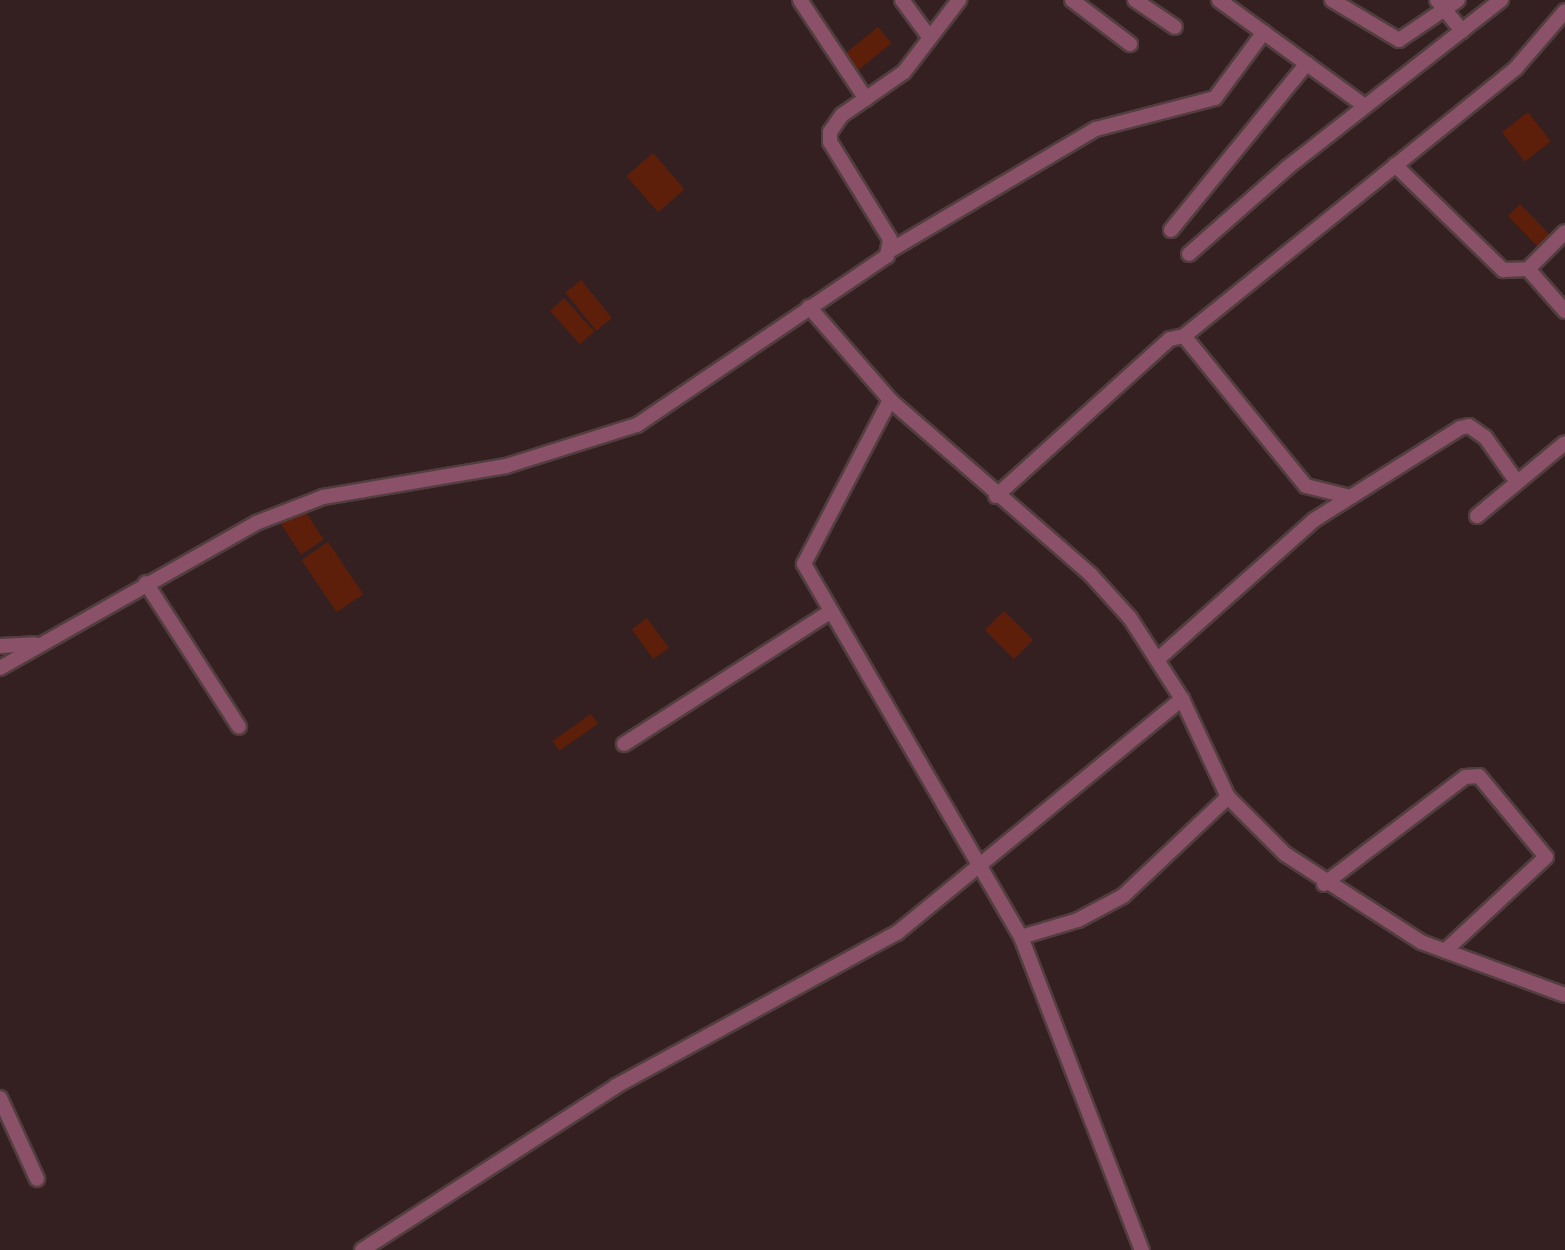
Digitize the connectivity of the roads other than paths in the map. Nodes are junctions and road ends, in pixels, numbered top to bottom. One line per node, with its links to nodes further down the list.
1 (800, 0): 17 (street)
2 (902, 0): 14 (street)
3 (959, 0): 14 (street)
4 (1072, 0): 15 (street)
5 (1135, 0): 11 (street)
6 (1219, 0): 13 (street)
7 (1332, 0): 9 (street)
8 (1501, 0): 12 (street)
9 (1448, 3): 12 (street)
10 (1565, 11): 19 (street)
11 (1175, 27)
12 (1462, 31): 18 (street)
13 (1264, 32): 16 (street); 22 (street)
14 (930, 38): 17 (street)
15 (1130, 44)
16 (1307, 63): 18 (street); 20 (street)
17 (866, 99): 22 (street)
18 (1365, 106): 23 (street)
19 (1395, 164): 24 (street); 27 (street)
20 (1171, 230)
21 (1565, 232): 24 (street)
22 (891, 250): 25 (street)
23 (1189, 254)
24 (1528, 269): 26 (street)
25 (809, 307): 28 (street); 34 (street)
26 (1565, 311)
27 (1184, 336): 31 (street); 32 (street)
28 (890, 400): 31 (street); 35 (street)
29 (1564, 446): 30 (street)
30 (1517, 482): 32 (street); 33 (street)
31 (996, 496): 38 (street)
32 (1347, 496): 38 (street)
33 (1477, 516)
34 (146, 583): 36 (street); 41 (street)
35 (831, 611): 42 (street); 44 (street)
36 (35, 644): 37 (street); 39 (street)
37 (0, 646)
38 (1158, 659): 40 (street)
39 (0, 668)
40 (1182, 699): 43 (street); 44 (street)
41 (239, 727)
42 (624, 744)
43 (1228, 797): 45 (street); 46 (street)
44 (979, 867): 46 (street); 51 (street)
45 (1324, 884): 47 (street); 47 (street)
46 (1021, 937): 52 (street)
47 (1446, 951): 48 (street)
48 (1565, 995)
49 (0, 1098): 50 (street)
50 (37, 1179)
51 (362, 1250)
52 (1142, 1250)

